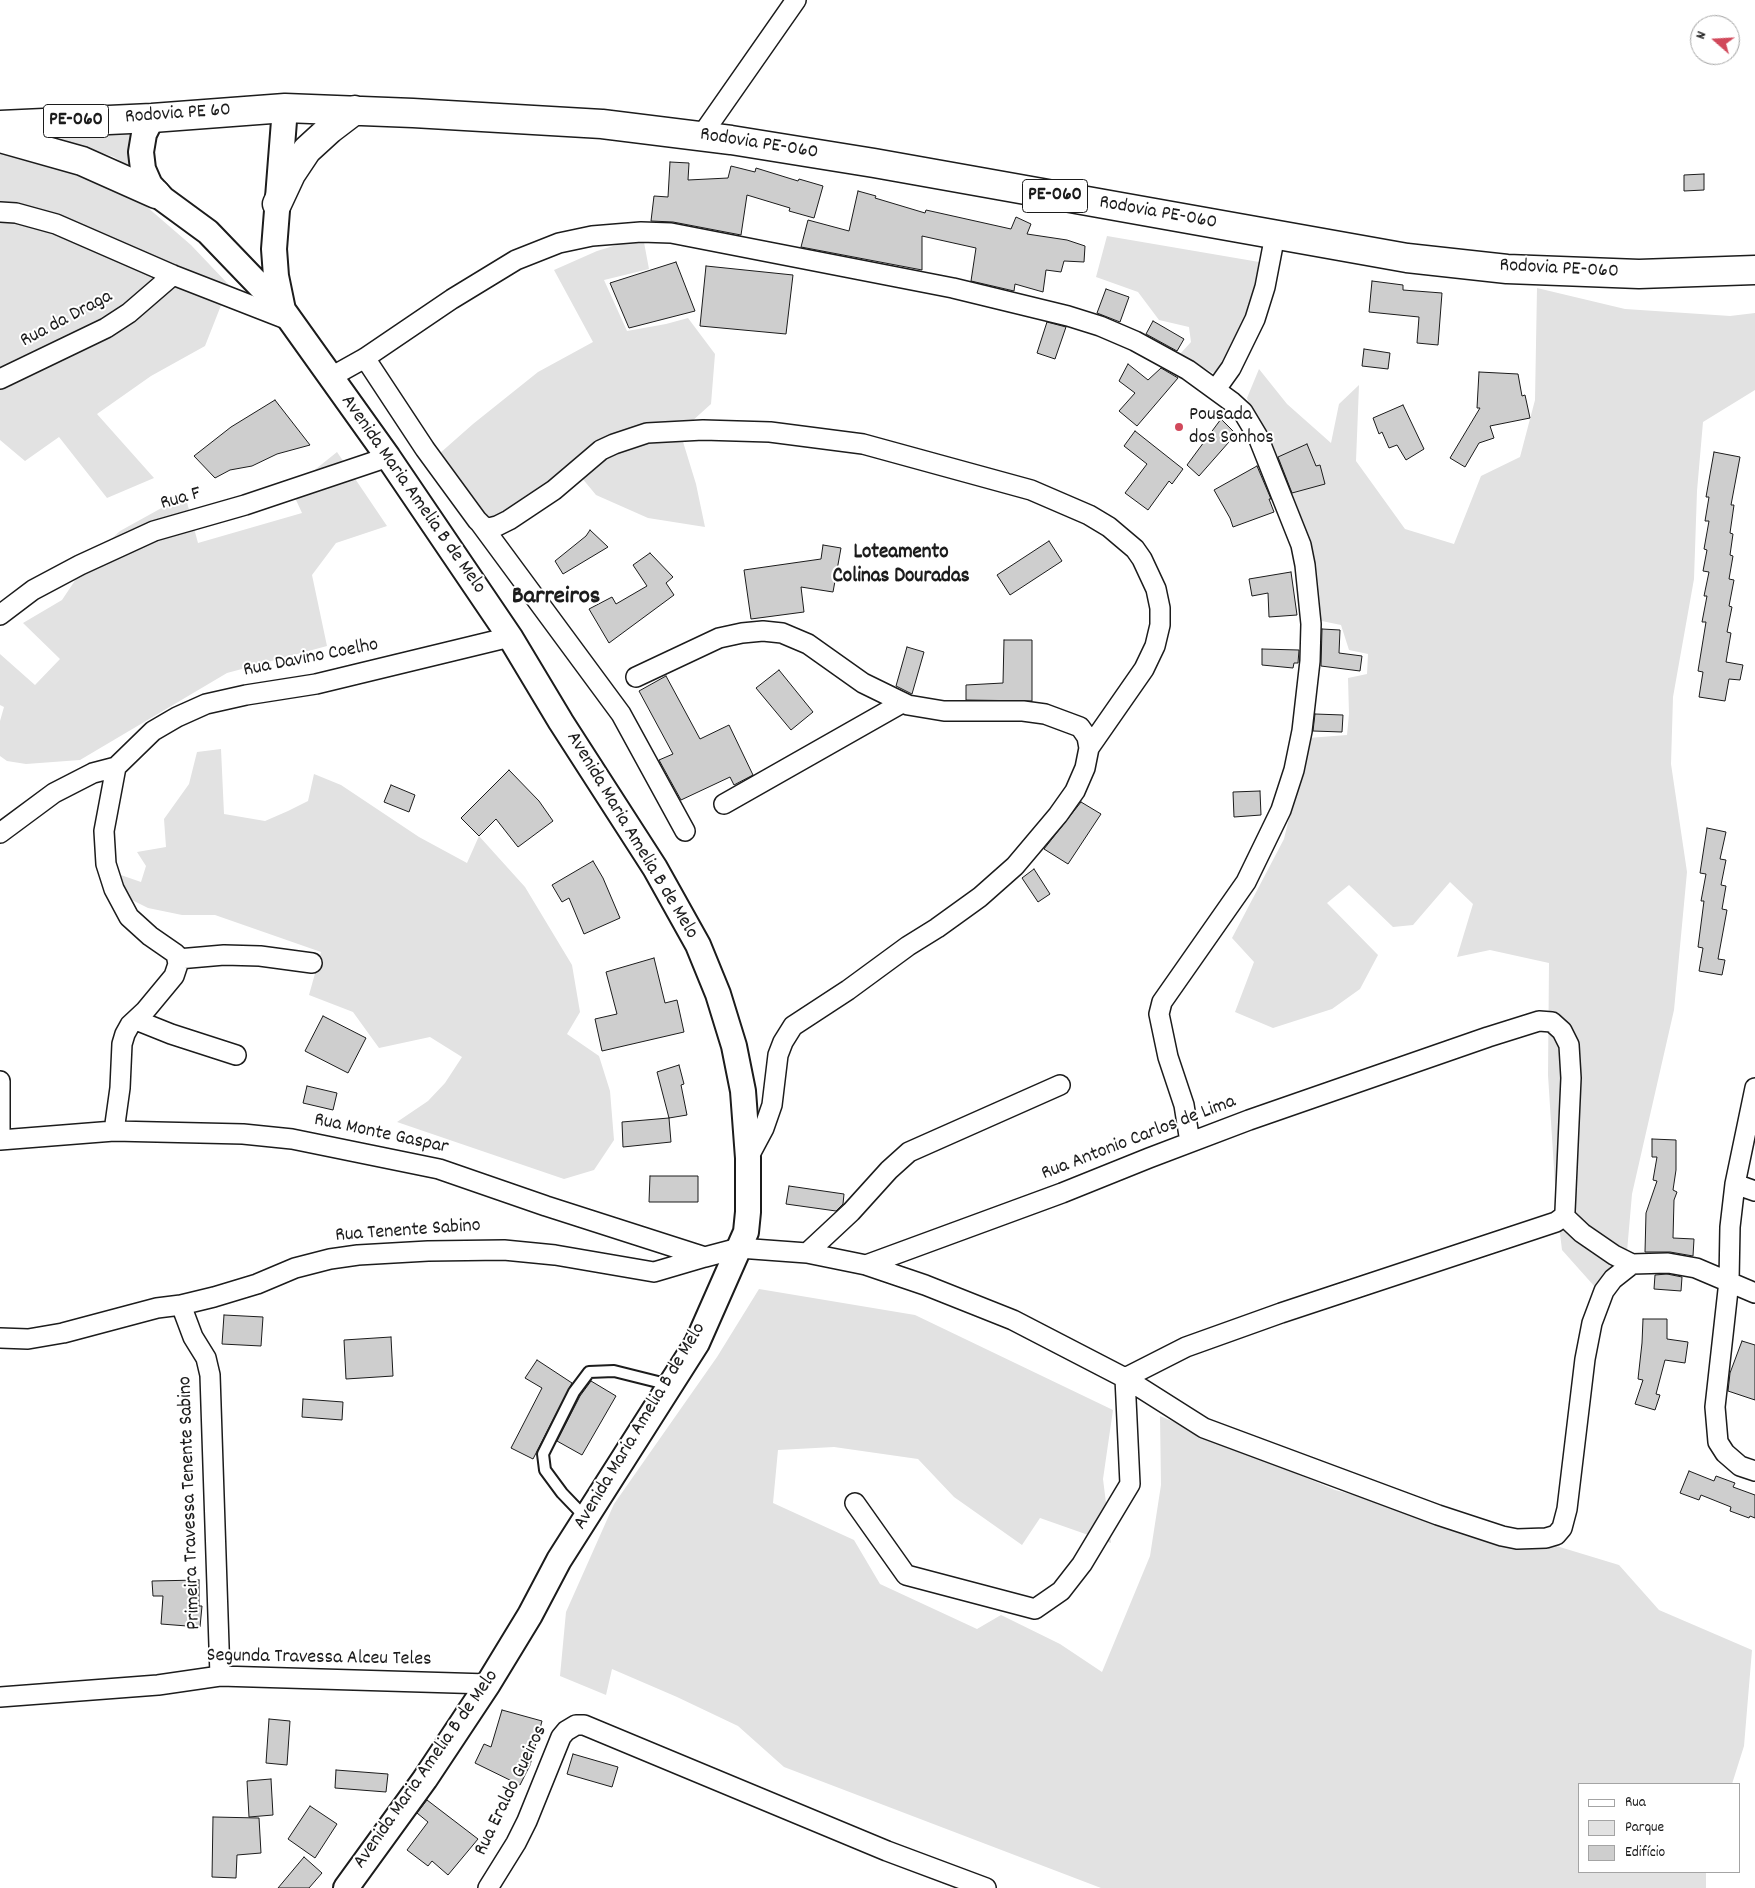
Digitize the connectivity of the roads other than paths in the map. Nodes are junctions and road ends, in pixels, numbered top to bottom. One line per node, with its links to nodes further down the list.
1 (796, 0): 6 (street)
2 (286, 108): 3 (main road, Rodovia PE 60 / PE-060); 4 (main road, Rodovia PE 60 / PE-060); 9 (street)
3 (355, 110): 6 (main road, Rodovia PE-060 / PE-060); 9 (main road)
4 (152, 118): 5 (main road, Rodovia PE 60 / PE-060); 8 (street)
5 (0, 125)
6 (701, 136): 11 (main road, Rodovia PE-060 / PE-060)
7 (0, 138): 8 (main road)
8 (156, 194): 14 (street, Avenida Maria Amelia B de Melo)
9 (277, 204): 14 (street)
10 (0, 212): 13 (street)
11 (1275, 235): 12 (main road, Rodovia PE-060 / PE-060); 18 (street)
12 (1755, 270)
13 (173, 275): 14 (street); 17 (street, Rua da Draga)
14 (287, 315): 16 (street, Avenida Maria Amelia B de Melo)
15 (365, 358): 16 (street); 18 (street); 20 (street)
16 (331, 377): 19 (street, Avenida Maria Amelia B de Melo)
17 (0, 379)
18 (1216, 389): 39 (street)
19 (388, 457): 21 (street, Rua F); 22 (street, Avenida Maria Amelia B de Melo)
20 (480, 523): 25 (street); 28 (street)
21 (0, 615)
22 (510, 637): 26 (street, Rua Davino Coelho); 40 (street, Avenida Maria Amelia B de Melo)
23 (636, 677): 24 (street)
24 (902, 703): 25 (street); 27 (street)
25 (1089, 748): 40 (street)
26 (116, 767): 29 (street); 30 (street)
27 (724, 804)
28 (685, 831)
29 (0, 833)
30 (178, 959): 31 (street); 32 (street)
31 (312, 963)
32 (136, 1020): 33 (street); 37 (street)
33 (236, 1055)
34 (0, 1081): 38 (street)
35 (1060, 1085): 45 (street)
36 (1755, 1088): 41 (street)
37 (114, 1131): 38 (street, Rua Monte Gaspar); 46 (street, Rua Monte Gaspar)
38 (0, 1140)
39 (1190, 1142): 43 (street, Rua Antonio Carlos de Lima); 48 (street, Rua Antonio Carlos de Lima)
40 (748, 1158): 44 (street, Avenida Maria Amelia B de Melo)
41 (1735, 1184): 42 (street); 49 (street)
42 (1755, 1191)
43 (1564, 1216): 47 (street); 53 (street)
44 (739, 1248): 45 (street); 46 (street); 54 (street, Avenida Maria Amelia B de Melo)
45 (807, 1253): 48 (street)
46 (705, 1256): 51 (street, Rua Tenente Sabino)
47 (1632, 1264): 49 (street); 53 (street)
48 (866, 1265): 53 (street)
49 (1729, 1281): 50 (street); 55 (street)
50 (1755, 1293)
51 (181, 1305): 52 (street, Rua Tenente Sabino); 58 (street, Primeira Travessa Tenente Sabino)
52 (0, 1338)
53 (1125, 1378): 56 (street)
54 (670, 1385): 57 (street, Avenida Maria Amelia B de Melo); 57 (lane)
55 (1755, 1471)
56 (855, 1503)
57 (587, 1518): 59 (street, Avenida Maria Amelia B de Melo)
58 (220, 1676): 59 (street, Segunda Travessa Alceu Teles); 60 (street, Segunda Travessa Alceu Teles)
59 (488, 1684): 61 (street, Avenida Maria Amelia B de Melo)
60 (0, 1697)
61 (346, 1888)
62 (488, 1888): 63 (street, Rua Eraldo Gueiros)
63 (986, 1888)

